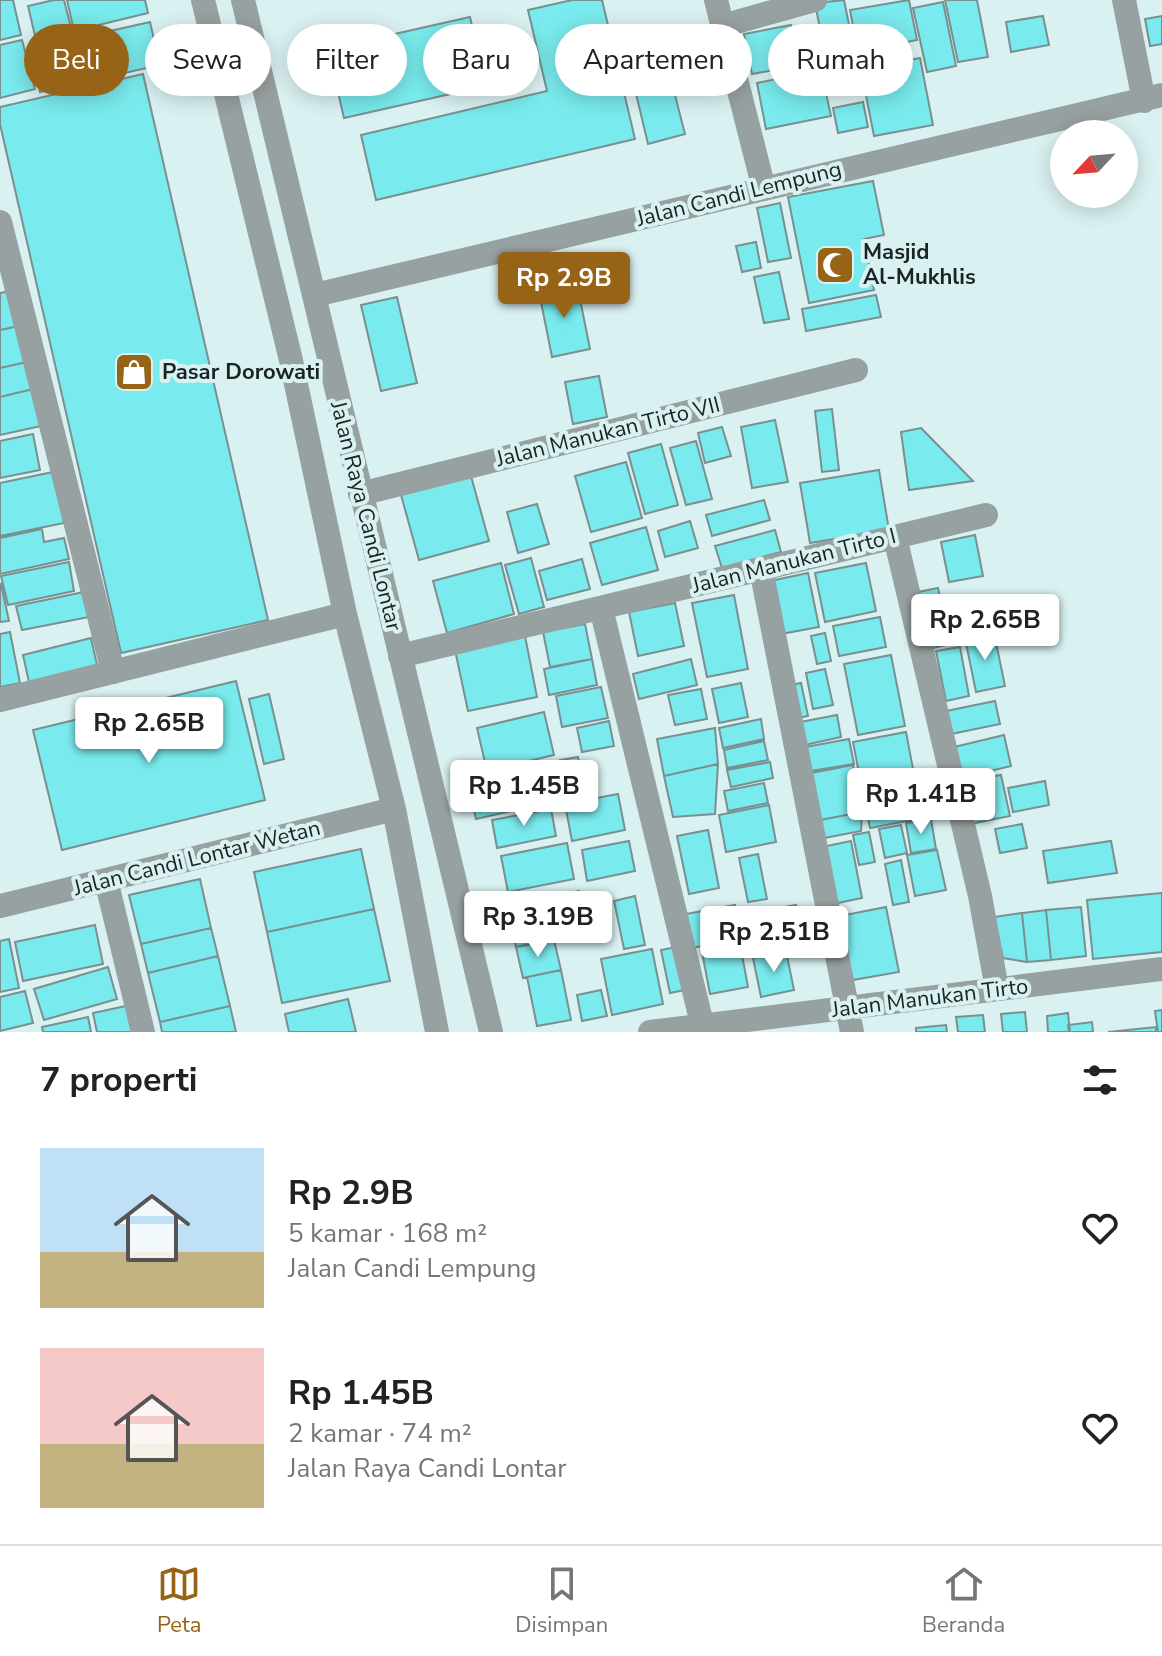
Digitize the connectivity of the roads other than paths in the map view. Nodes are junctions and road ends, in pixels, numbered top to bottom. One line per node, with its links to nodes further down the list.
1 (203, 0): 12 (street, Jalan Raya Candi Lontar)
2 (243, 0): 11 (street, Jalan Raya Candi Lontar)
3 (716, 0): 6 (street)
4 (815, 0): 7 (street)
5 (1124, 0): 9 (street)
6 (722, 24)
7 (729, 24)
8 (740, 96): 10 (street)
9 (1153, 98): 10 (street, Jalan Candi Lempung)
10 (764, 189): 14 (street, Jalan Candi Lempung)
11 (287, 192): 12 (street); 14 (street, Jalan Raya Candi Lontar)
12 (252, 199): 17 (street, Jalan Raya Candi Lontar)
13 (0, 222): 26 (street)
14 (315, 295): 15 (street, Jalan Raya Candi Lontar)
15 (331, 370): 17 (street); 18 (street, Jalan Raya Candi Lontar)
16 (856, 370): 18 (street, Jalan Manukan Tirto VII)
17 (294, 378): 19 (street, Jalan Raya Candi Lontar)
18 (358, 487): 19 (street, Jalan Manukan Tirto VII); 25 (street, Jalan Raya Candi Lontar)
19 (319, 491): 24 (street, Jalan Raya Candi Lontar)
20 (986, 515): 21 (street, Jalan Manukan Tirto I)
21 (895, 537): 22 (street, Jalan Manukan Tirto I); 32 (street)
22 (761, 569): 23 (street, Jalan Manukan Tirto I); 33 (street)
23 (601, 608): 25 (street, Jalan Manukan Tirto I); 34 (street)
24 (345, 614): 26 (street); 28 (street, Jalan Raya Candi Lontar)
25 (400, 656): 37 (street, Jalan Raya Candi Lontar)
26 (113, 672): 27 (street)
27 (0, 700)
28 (394, 809): 29 (street, Jalan Candi Lontar Wetan); 36 (street, Jalan Raya Candi Lontar)
29 (106, 880): 30 (street, Jalan Candi Lontar Wetan); 35 (street)
30 (0, 906)
31 (1162, 969): 32 (street, Jalan Manukan Tirto)
32 (997, 989): 33 (street, Jalan Manukan Tirto)
33 (847, 1008): 34 (street, Jalan Manukan Tirto); 39 (street)
34 (704, 1029): 38 (street, Jalan Manukan Tirto)
35 (143, 1032)
36 (437, 1032)
37 (491, 1032)
38 (650, 1032)
39 (852, 1032)

